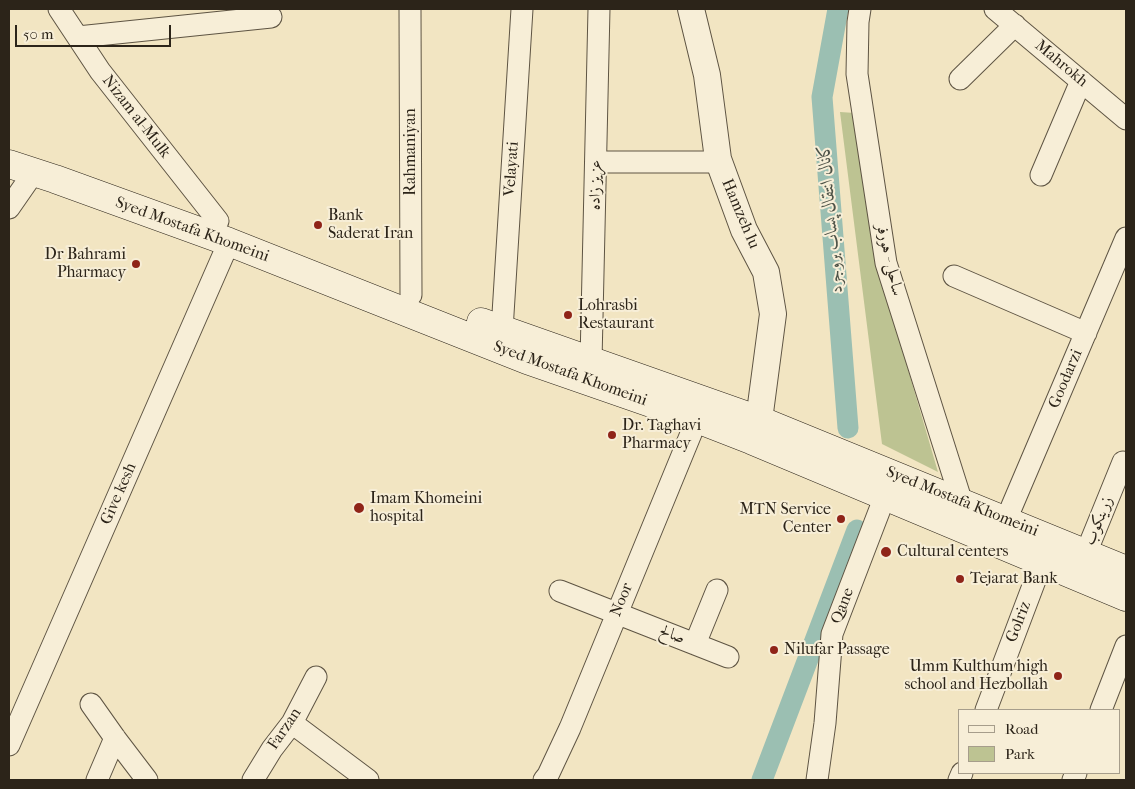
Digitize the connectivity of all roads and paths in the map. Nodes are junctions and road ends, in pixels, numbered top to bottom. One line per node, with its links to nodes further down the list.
1 (59, 9): 11 (street, Nizam al-Mulk)
2 (72, 9): 11 (street)
3 (410, 9): 24 (street, Rahmaniyan)
4 (522, 9): 25 (street, Velayati)
5 (599, 9): 16 (street, عزیز زاده)
6 (691, 9): 17 (street, Hamzeh lu)
7 (860, 9): 33 (street, ساحلی - هورفر)
8 (995, 9): 10 (street, Mahrokh)
9 (271, 17): 11 (street)
10 (1015, 25): 12 (street); 13 (street, Mahrokh)
11 (76, 34): 21 (street, Nizam al-Mulk)
12 (960, 79)
13 (1081, 81): 14 (street, Mahrokh); 19 (street)
14 (1122, 108)
15 (9, 144): 21 (main road, Syed Mostafa Khomeini)
16 (596, 162): 17 (street); 27 (street, عزیز زاده)
17 (719, 162): 29 (street, Hamzeh lu)
18 (21, 168): 20 (street); 21 (main road, Syed Mostafa Khomeini)
19 (1041, 175)
20 (9, 208)
21 (224, 232): 24 (main road, Syed Mostafa Khomeini); 28 (main road, Syed Mostafa Khomeini); 51 (street, Give kesh)
22 (1126, 238): 26 (street, Goodarzi)
23 (954, 276): 26 (street)
24 (411, 295): 25 (main road, Syed Mostafa Khomeini)
25 (502, 330): 27 (main road, Syed Mostafa Khomeini)
26 (1086, 333): 34 (street, Goodarzi)
27 (591, 361): 29 (main road, Syed Mostafa Khomeini)
28 (697, 419): 31 (main road, Syed Mostafa Khomeini); 41 (street, Noor)
29 (759, 420): 32 (main road, Syed Mostafa Khomeini)
30 (1122, 462): 35 (street, زرینکوب)
31 (885, 496): 32 (main road, Syed Mostafa Khomeini); 57 (street, Qane)
32 (926, 500): 33 (main road, Syed Mostafa Khomeini); 36 (main road, Syed Mostafa Khomeini)
33 (962, 503): 34 (main road, Syed Mostafa Khomeini)
34 (1006, 520): 35 (main road, Syed Mostafa Khomeini)
35 (1086, 553): 37 (main road, Syed Mostafa Khomeini)
36 (1042, 562): 40 (main road, Syed Mostafa Khomeini); 47 (street, Golriz)
37 (1126, 570)
38 (717, 590): 42 (street)
39 (560, 591): 41 (street, صالح)
40 (1126, 597)
41 (617, 614): 42 (street, صالح); 52 (street, Noor)
42 (695, 644): 44 (street, صالح)
43 (1126, 646): 48 (street)
44 (728, 657)
45 (316, 678): 49 (street, Farzan)
46 (91, 704): 50 (street)
47 (986, 709)
48 (1100, 709)
49 (292, 723): 55 (street, Farzan); 56 (street)
50 (115, 738): 53 (street); 54 (street)
51 (9, 745)
52 (552, 779)
53 (97, 780)
54 (147, 780)
55 (253, 780)
56 (368, 780)
57 (817, 780)

